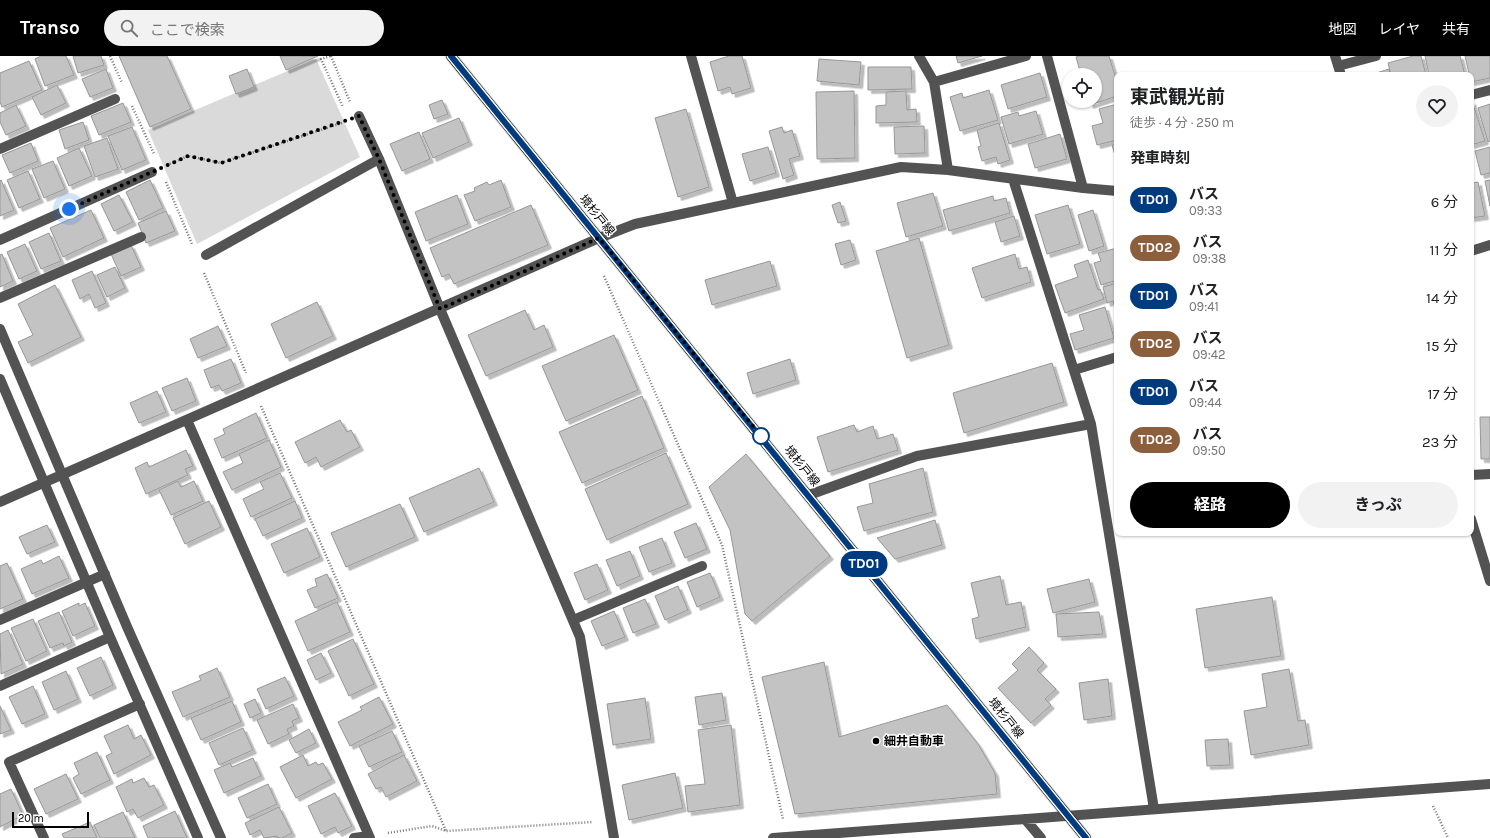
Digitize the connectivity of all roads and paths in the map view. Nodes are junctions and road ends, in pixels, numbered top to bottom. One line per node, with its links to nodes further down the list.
1 (110, 56): 12 (path)
2 (331, 56): 17 (path)
3 (451, 56): 27 (main road, 境杉戸線)
4 (691, 56): 25 (street)
5 (919, 56): 11 (street)
6 (1026, 56): 11 (street)
7 (1047, 56): 23 (street)
8 (1335, 56): 10 (street)
9 (1376, 56): 10 (street)
10 (1340, 71)
11 (934, 82): 21 (street)
12 (124, 87)
13 (1490, 90): 14 (street)
14 (1474, 94)
15 (115, 99): 18 (street)
16 (130, 100): 20 (path)
17 (359, 116): 19 (street); 20 (path)
18 (0, 149)
19 (379, 159): 32 (street); 36 (street)
20 (156, 170): 28 (street); 31 (path)
21 (948, 170): 22 (street); 25 (street)
22 (1013, 179): 23 (street); 39 (street)
23 (1083, 188): 24 (street)
24 (1114, 191)
25 (733, 203): 27 (street)
26 (141, 237): 35 (street)
27 (599, 238): 36 (street); 49 (main road, 境杉戸線)
28 (0, 240)
29 (1490, 245): 30 (street)
30 (1474, 250)
31 (195, 251)
32 (206, 255)
33 (201, 265): 40 (path)
34 (603, 269): 69 (path)
35 (0, 298)
36 (440, 309): 43 (street); 57 (street)
37 (0, 329): 45 (street)
38 (1114, 358): 39 (street)
39 (1074, 370): 44 (street)
40 (247, 376)
41 (0, 379): 48 (street)
42 (260, 403): 67 (path)
43 (187, 420): 45 (street); 68 (street)
44 (1091, 424): 49 (street); 63 (street)
45 (62, 474): 48 (street); 53 (street)
46 (1490, 474): 47 (street)
47 (1474, 475)
48 (44, 482): 50 (street); 54 (street)
49 (808, 495): 64 (main road, 境杉戸線)
50 (0, 502)
51 (1474, 528): 55 (street)
52 (702, 566): 57 (street)
53 (105, 574): 54 (street); 72 (street)
54 (86, 582): 56 (street); 58 (street)
55 (1490, 582)
56 (0, 620)
57 (572, 620): 66 (street)
58 (110, 637): 59 (street); 60 (street)
59 (0, 686)
60 (140, 704): 70 (street); 71 (street)
61 (1490, 784): 62 (street)
62 (1425, 788): 63 (street); 78 (path)
63 (1154, 809): 64 (street)
64 (1068, 815): 65 (street); 77 (main road, 境杉戸線)
65 (1025, 819): 69 (street); 76 (street)
66 (612, 821): 67 (path); 74 (street)
67 (446, 831): 68 (path)
68 (370, 837): 73 (street)
69 (793, 837): 75 (street)
70 (44, 838)
71 (198, 838)
72 (221, 838)
73 (354, 838)
74 (614, 838)
75 (773, 838)
76 (1041, 838)
77 (1086, 838)
78 (1448, 838)

